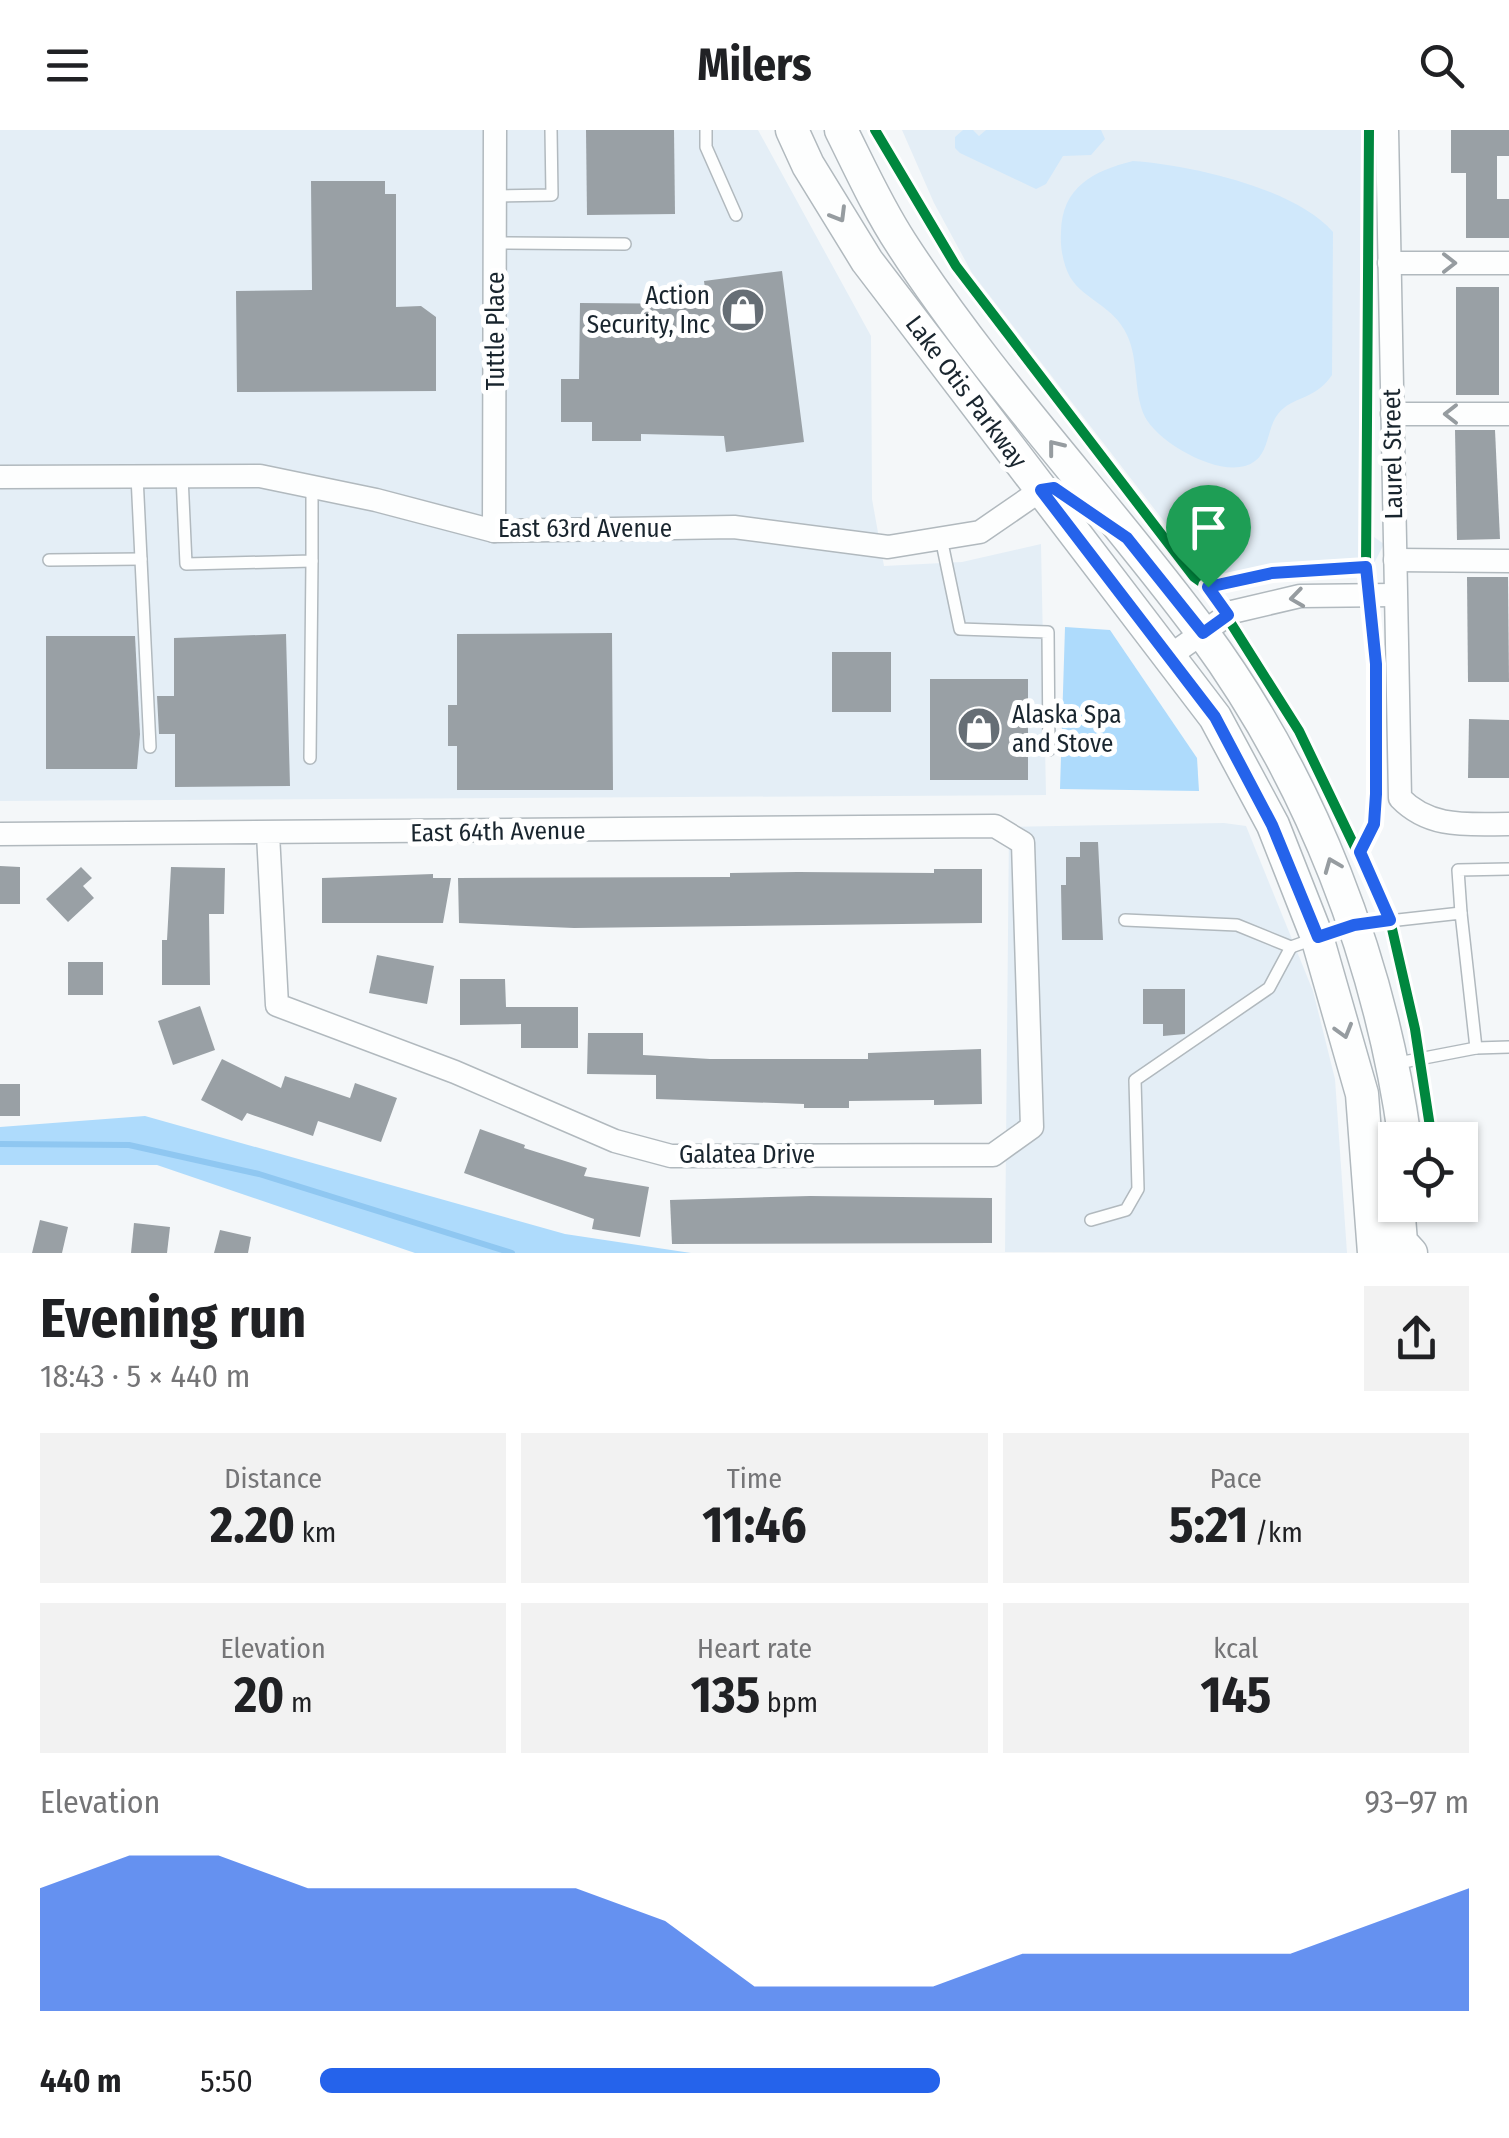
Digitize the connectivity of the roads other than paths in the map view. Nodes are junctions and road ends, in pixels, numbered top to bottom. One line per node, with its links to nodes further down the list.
1 (495, 130): 7 (street, Tuttle Place)
2 (552, 130): 7 (lane)
3 (706, 130): 8 (lane)
4 (792, 130): 19 (main road, Lake Otis Parkway, one-way to 19)
5 (841, 130): 22 (main road, Lake Otis Parkway, one-way to 5)
6 (1387, 130): 11 (street, Laurel Street)
7 (495, 196): 9 (street, Tuttle Place)
8 (736, 215)
9 (495, 243): 10 (lane); 20 (street, Tuttle Place)
10 (625, 244)
11 (1389, 264): 12 (street, one-way to 12); 13 (street, Laurel Street)
12 (1509, 264)
13 (1392, 414): 14 (street, one-way to 13); 25 (street, Laurel Street)
14 (1509, 414)
15 (0, 476): 16 (street, East 63rd Avenue)
16 (137, 476): 17 (street, East 63rd Avenue); 23 (lane)
17 (182, 476): 18 (street, East 63rd Avenue); 27 (lane)
18 (312, 486): 20 (street, East 63rd Avenue); 27 (lane)
19 (1041, 490): 21 (street, East 63rd Avenue); 22 (main road); 30 (main road, Lake Otis Parkway)
20 (494, 532): 21 (street, East 63rd Avenue)
21 (941, 538): 32 (lane)
22 (1127, 538): 29 (main road, Lake Otis Parkway)
23 (142, 559): 24 (lane); 31 (lane)
24 (50, 560)
25 (1395, 560): 26 (street); 28 (street, Laurel Street)
26 (1509, 561)
27 (312, 562): 33 (lane)
28 (1395, 595): 29 (street, one-way to 29); 34 (street, Laurel Street)
29 (1203, 633): 30 (street); 41 (main road, Lake Otis Parkway, one-way to 29)
30 (1171, 655): 42 (main road, Lake Otis Parkway)
31 (150, 748)
32 (1049, 750)
33 (310, 758)
34 (1509, 824)
35 (996, 826): 37 (street, East 64th Avenue); 37 (street, Galatea Drive)
36 (0, 834): 37 (street, East 64th Avenue)
37 (268, 834)
38 (1509, 868): 39 (lane)
39 (1461, 913): 41 (lane); 43 (lane)
40 (1124, 920): 42 (lane)
41 (1354, 925): 42 (lane); 45 (main road, Lake Otis Parkway)
42 (1304, 942): 47 (main road, Lake Otis Parkway, one-way to 47); 49 (lane)
43 (1476, 1048): 44 (lane); 45 (lane)
44 (1509, 1048)
45 (1390, 1064): 46 (main road, Lake Otis Parkway)
46 (1401, 1122)
47 (1367, 1142): 48 (main road); 52 (main road, Lake Otis Parkway)
48 (1378, 1152)
49 (1090, 1220)
50 (1399, 1222): 53 (main road)
51 (1412, 1222): 53 (main road)
52 (1374, 1253)
53 (1413, 1253)

